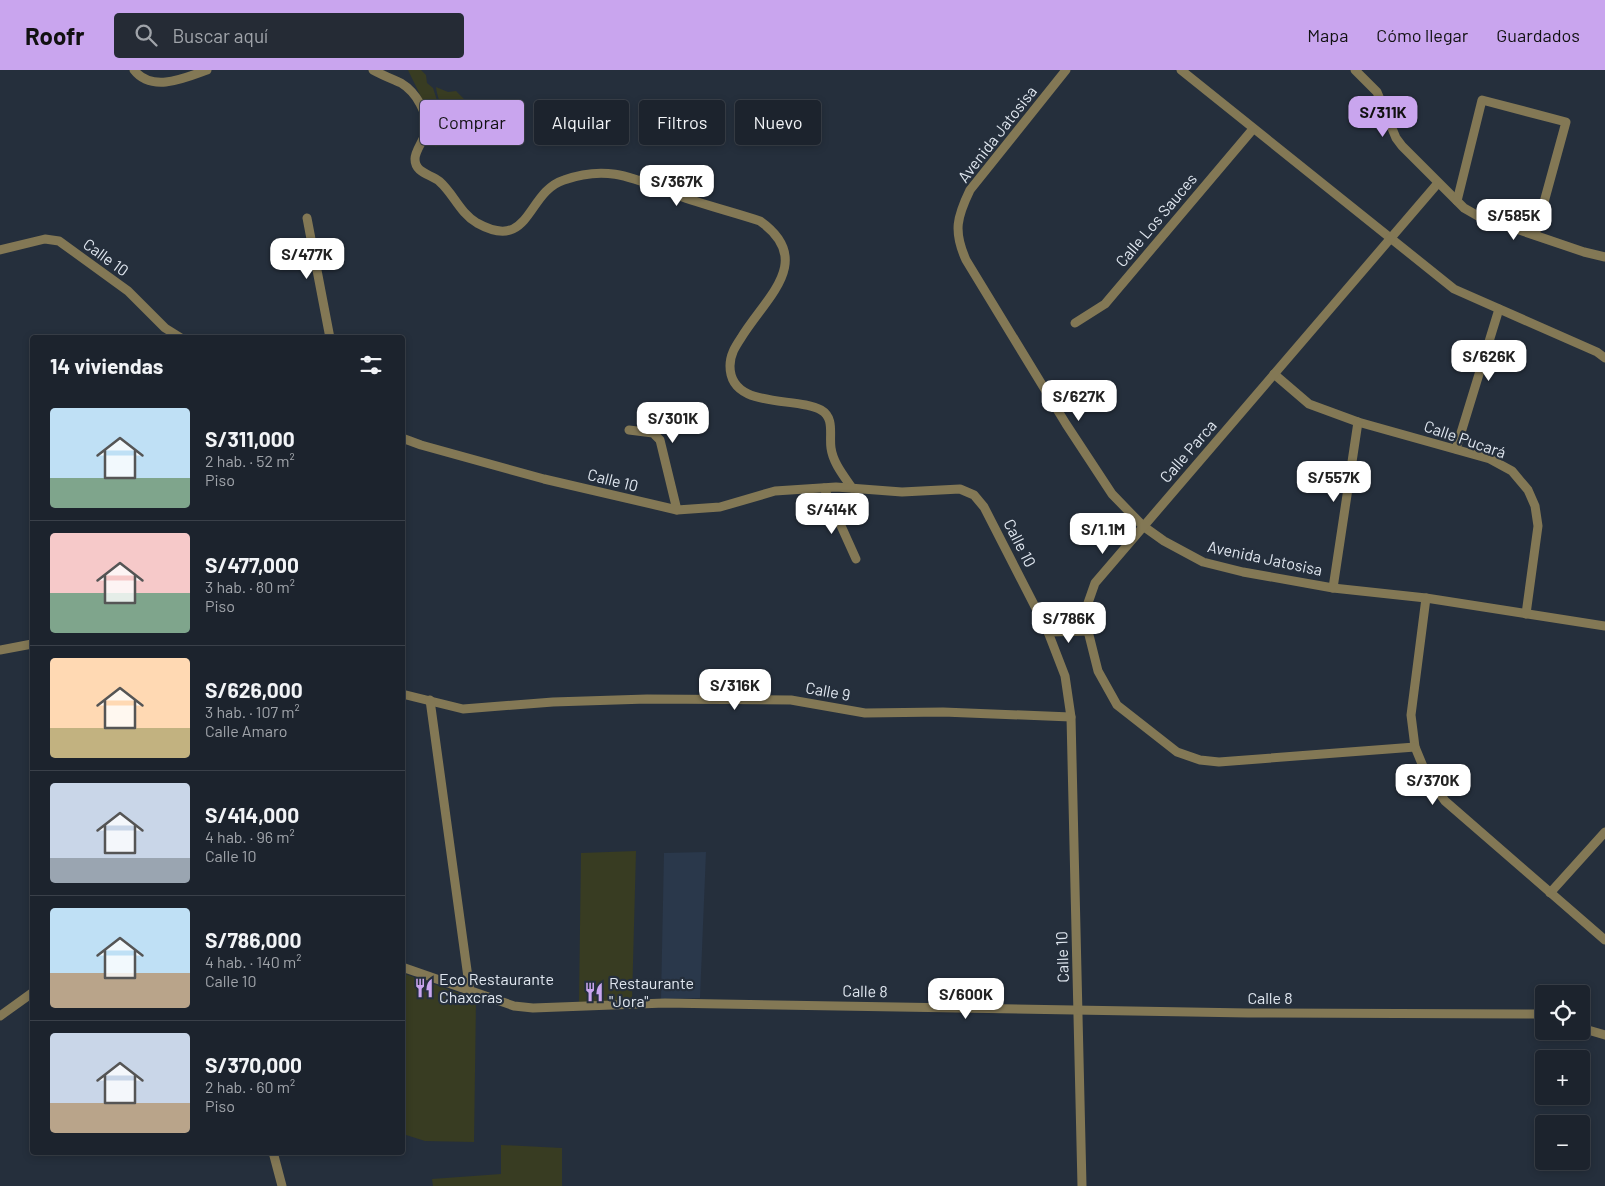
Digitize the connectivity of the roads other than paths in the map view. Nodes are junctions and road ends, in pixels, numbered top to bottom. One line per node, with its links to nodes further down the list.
1 (134, 70): 2 (street)
2 (208, 70)
3 (374, 70): 26 (street)
4 (1066, 70): 28 (street, Avenida Jatosisa)
5 (1181, 70): 7 (street)
6 (1355, 70): 8 (street)
7 (1253, 130): 12 (street); 16 (street, Calle Los Sauces)
8 (1438, 183): 9 (street); 12 (street, Calle Parca)
9 (1457, 201): 11 (street); 11 (street)
10 (307, 218): 18 (street)
11 (1535, 235): 14 (street)
12 (1389, 238): 15 (street); 20 (street, Calle Parca)
13 (0, 250): 17 (street, Calle 10)
14 (1605, 257)
15 (1499, 309): 19 (street); 24 (street)
16 (1075, 323)
17 (176, 335)
18 (329, 335)
19 (1605, 358)
20 (1274, 374): 21 (street, Calle Pucará); 28 (street, Calle Parca)
21 (1358, 422): 24 (street, Calle Pucará); 30 (street)
22 (629, 430): 27 (street)
23 (405, 439): 27 (street, Calle 10)
24 (1456, 449): 32 (street, Calle Pucará)
25 (824, 488): 26 (street, Calle 10); 27 (street, Calle 10); 29 (street)
26 (852, 488): 35 (street, Calle 10)
27 (677, 510)
28 (1144, 526): 30 (street, Avenida Jatosisa); 34 (street, Calle Parca)
29 (856, 559)
30 (1333, 588): 31 (street, Avenida Jatosisa)
31 (1426, 598): 32 (street, Avenida Jatosisa); 41 (street)
32 (1526, 614): 33 (street, Avenida Jatosisa)
33 (1605, 626)
34 (1088, 631): 35 (street); 41 (street, Calle Parca)
35 (1048, 632): 40 (street, Calle 10)
36 (30, 648): 37 (street)
37 (0, 650)
38 (405, 695): 39 (street, Calle 9)
39 (430, 700): 40 (street, Calle 9); 46 (street)
40 (1071, 717): 48 (street, Calle 10)
41 (1415, 747): 43 (street)
42 (1605, 832): 43 (street)
43 (1550, 893): 44 (street)
44 (1605, 940)
45 (405, 968): 46 (street, Calle 8)
46 (470, 992): 48 (street, Calle 8)
47 (30, 994): 50 (street)
48 (1079, 1010): 49 (street, Calle 8); 55 (street, Calle 10)
49 (1535, 1014)
50 (0, 1016)
51 (1590, 1031): 52 (street)
52 (1605, 1035)
53 (275, 1155): 54 (street)
54 (282, 1186)
55 (1082, 1186)

